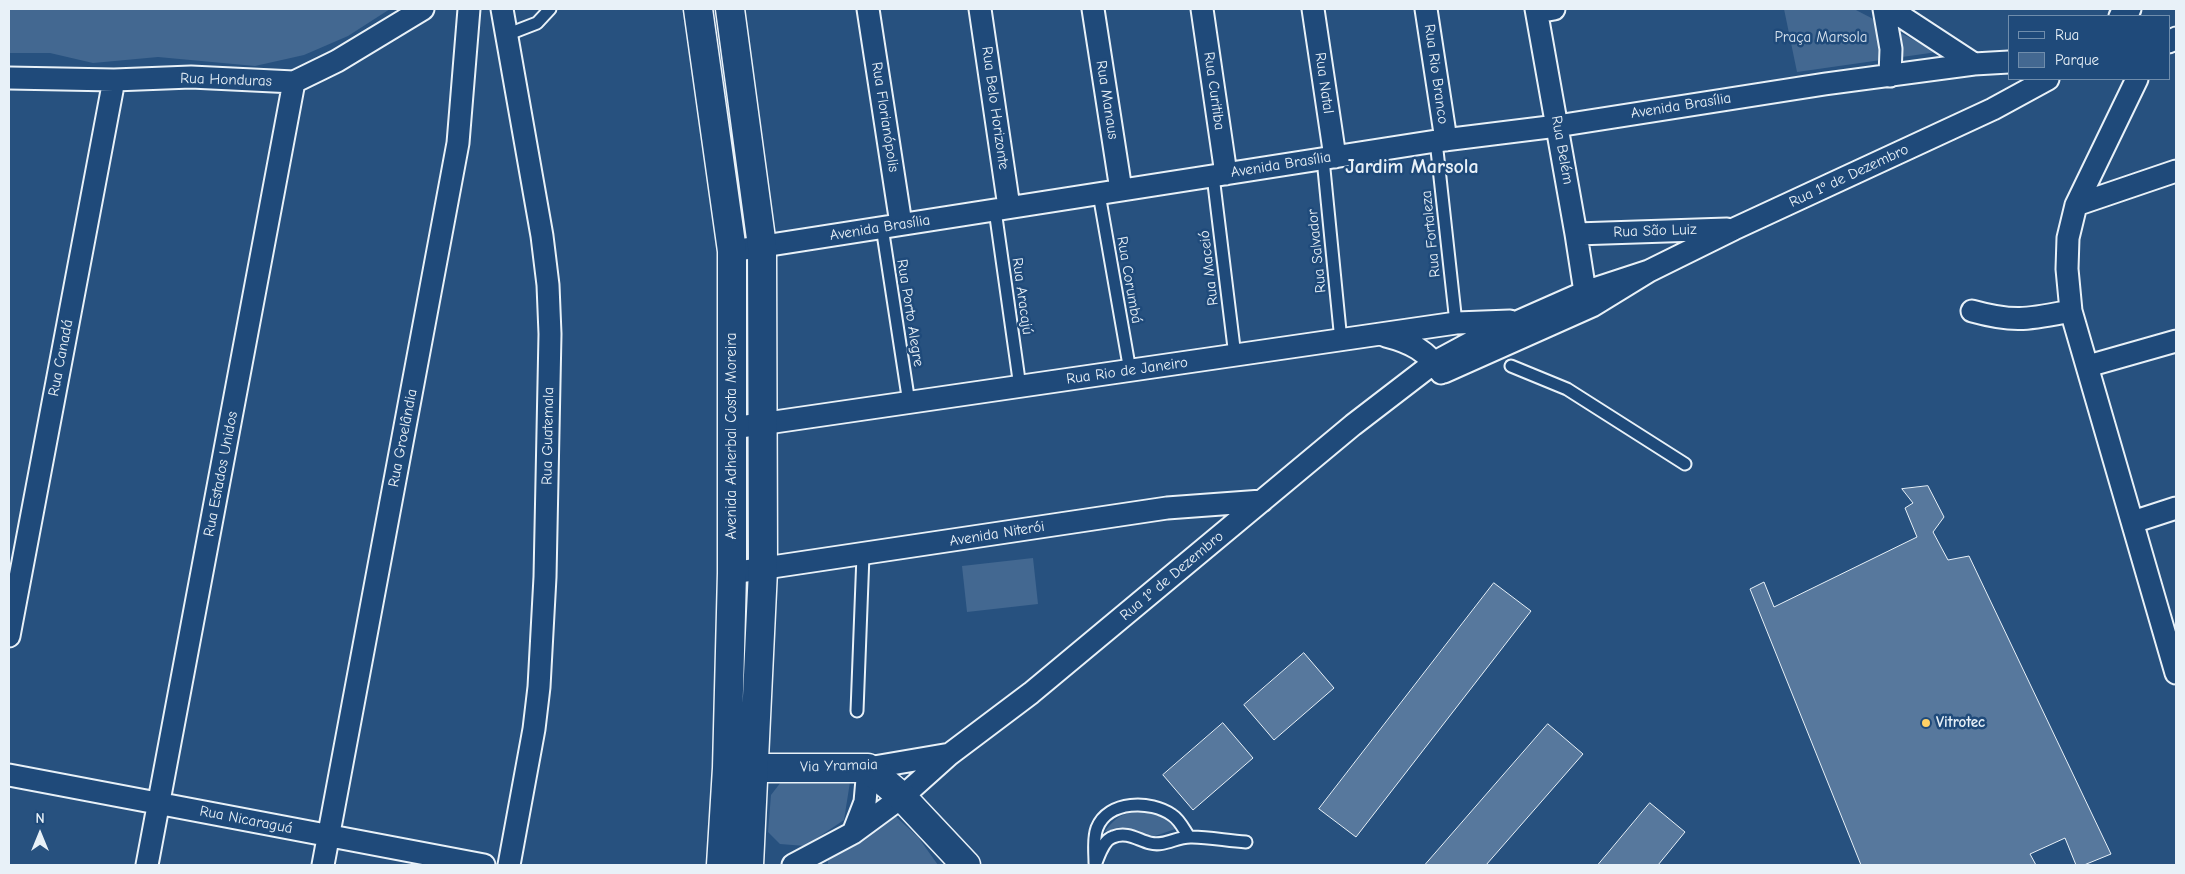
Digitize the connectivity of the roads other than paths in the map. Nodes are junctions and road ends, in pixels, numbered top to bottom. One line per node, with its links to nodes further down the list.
1 (423, 9): 24 (street, Rua Honduras)
2 (469, 9): 76 (street, Rua Groelândia)
3 (502, 9): 16 (street, Rua Guatemala)
4 (550, 9): 16 (lane)
5 (698, 9): 38 (main road, Avenida Adherbal Costa Moreira)
6 (730, 9): 37 (main road, Avenida Adherbal Costa Moreira)
7 (868, 9): 34 (street, Rua Florianópolis)
8 (980, 9): 33 (street, Rua Belo Horizonte)
9 (1092, 9): 30 (street, Rua Manaus)
10 (1202, 9): 29 (street, Rua Curitiba)
11 (1313, 9): 27 (street, Rua Natal)
12 (1426, 9): 26 (street, Rua Rio Branco)
13 (1884, 9): 19 (street)
14 (1890, 9): 18 (street)
15 (1542, 10): 25 (street, Rua Belém)
16 (506, 35): 83 (street, Rua Guatemala)
17 (2008, 62): 18 (street, Avenida Brasília)
18 (1974, 64): 19 (street, Avenida Brasília)
19 (1890, 76): 25 (street, Avenida Brasília)
20 (9, 78): 21 (street, Rua Honduras)
21 (114, 80): 24 (street, Rua Honduras); 65 (street, Rua Canadá)
22 (2046, 80): 35 (street, Rua 1º de Dezembro)
23 (2137, 80): 32 (street)
24 (294, 82): 74 (street, Rua Estados Unidos)
25 (1557, 126): 26 (street, Avenida Brasília); 36 (street, Rua Belém)
26 (1441, 140): 27 (street, Avenida Brasília); 44 (lane, Rua Fortaleza)
27 (1329, 158): 29 (street, Avenida Brasília); 47 (lane, Rua Salvador)
28 (2176, 171): 32 (street)
29 (1220, 175): 30 (street, Avenida Brasília); 49 (lane, Rua Maceió)
30 (1121, 190): 31 (street, Avenida Brasília)
31 (1099, 194): 33 (street, Avenida Brasília); 53 (lane, Rua Corumbá)
32 (2076, 205): 41 (street)
33 (1002, 209): 34 (street, Avenida Brasília); 54 (lane, Rua Aracajú)
34 (892, 226): 37 (street, Avenida Brasília); 55 (lane, Rua Porto Alegre)
35 (1734, 229): 36 (street, Rua São Luiz); 39 (street, Rua 1º de Dezembro)
36 (1576, 234): 40 (street, Rua Belém)
37 (762, 246): 38 (street, Avenida Brasília); 56 (main road, Avenida Adherbal Costa Moreira)
38 (732, 251): 57 (main road, Avenida Adherbal Costa Moreira)
39 (1649, 271): 40 (street, Rua 1º de Dezembro); 45 (street, Rua 1º de Dezembro)
40 (1585, 292): 43 (street, Rua 1º de Dezembro); 45 (street)
41 (2072, 310): 42 (street); 52 (street)
42 (1972, 311)
43 (1521, 320): 44 (street, Rua Rio de Janeiro); 50 (street, Rua 1º de Dezembro)
44 (1447, 324): 46 (street, Rua Rio de Janeiro); 50 (street)
45 (1543, 327): 50 (street, Rua 1º de Dezembro)
46 (1381, 335): 47 (street, Rua Rio de Janeiro); 50 (street)
47 (1341, 341): 49 (street, Rua Rio de Janeiro)
48 (2176, 341): 52 (street)
49 (1235, 356): 53 (street, Rua Rio de Janeiro)
50 (1433, 362): 59 (street, Rua 1º de Dezembro)
51 (1511, 366): 58 (lane)
52 (2088, 366): 61 (street)
53 (1130, 371): 54 (street, Rua Rio de Janeiro)
54 (1020, 387): 55 (street, Rua Rio de Janeiro)
55 (909, 403): 56 (street, Rua Rio de Janeiro)
56 (763, 424): 57 (street, Rua Rio de Janeiro); 63 (main road, Avenida Adherbal Costa Moreira)
57 (733, 428): 64 (main road, Avenida Adherbal Costa Moreira)
58 (1685, 464)
59 (1262, 501): 62 (street, Avenida Niterói); 68 (street, Rua 1º de Dezembro)
60 (2176, 508): 61 (street)
61 (2133, 522): 66 (street)
62 (863, 555): 63 (street, Avenida Niterói); 67 (lane)
63 (763, 570): 64 (street, Avenida Niterói); 70 (main road, Avenida Adherbal Costa Moreira)
64 (732, 573): 69 (main road, Avenida Adherbal Costa Moreira)
65 (9, 636)
66 (2176, 673)
67 (857, 711)
68 (950, 754): 71 (street, Via Yramaia); 73 (street, Rua 1º de Dezembro)
69 (727, 768): 70 (main road, Via Yramaia); 84 (main road, Avenida Adherbal Costa Moreira)
70 (754, 768): 71 (main road, Via Yramaia); 86 (main road, Avenida Adherbal Costa Moreira)
71 (868, 768): 73 (main road); 75 (street)
72 (9, 775): 74 (street, Rua Nicaraguá)
73 (902, 798): 75 (street, Rua 1º de Dezembro); 79 (main road)
74 (159, 804): 76 (street, Rua Nicaraguá); 80 (street, Rua Estados Unidos)
75 (853, 833): 87 (street, Rua 1º de Dezembro)
76 (329, 836): 81 (street, Rua Groelândia); 82 (street, Rua Nicaraguá)
77 (1189, 837): 78 (lane); 88 (lane); 88 (lane)
78 (1246, 842)
79 (959, 861)
80 (147, 865)
81 (323, 865)
82 (484, 865)
83 (509, 865)
84 (721, 865): 85 (main road)
85 (726, 865)
86 (749, 865)
87 (793, 865)
88 (1096, 865)

